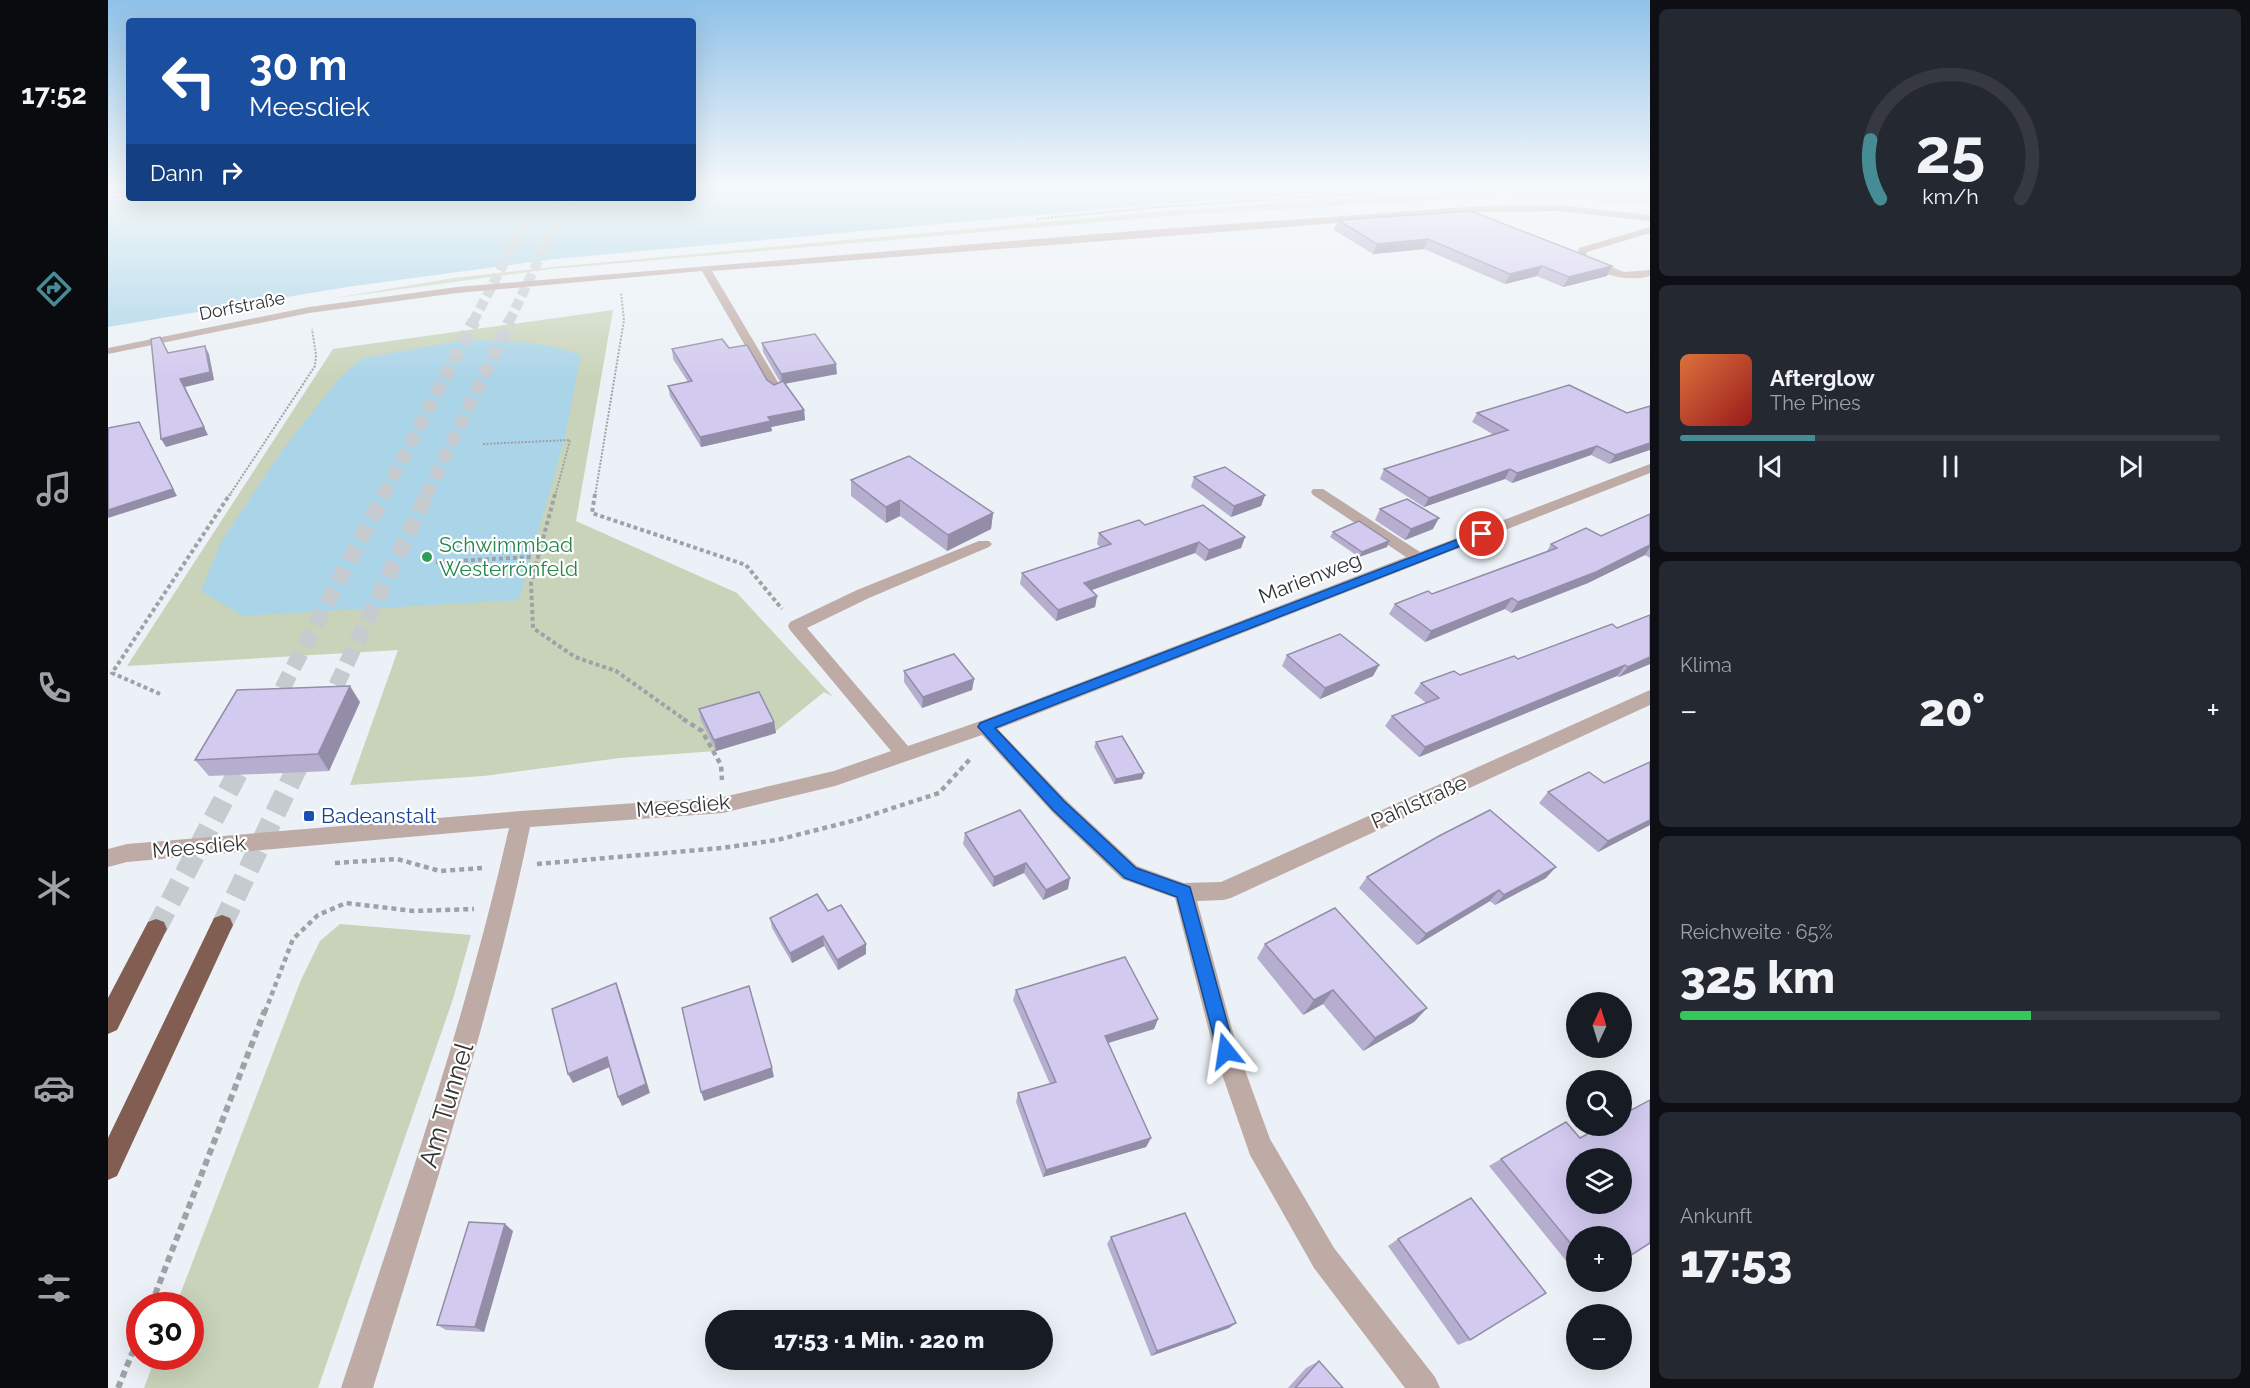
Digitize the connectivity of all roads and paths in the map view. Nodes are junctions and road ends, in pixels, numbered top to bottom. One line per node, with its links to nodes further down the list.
1 (909, 252): 3 (street, Dorfstraße)
2 (1582, 252): 4 (street)
3 (705, 268): 5 (street, Dorfstraße); 8 (street)
4 (1650, 273)
5 (620, 276): 6 (street, Dorfstraße); 16 (path)
6 (309, 310): 7 (street, Dorfstraße); 17 (path)
7 (108, 351)
8 (776, 389)
9 (483, 444): 22 (path)
10 (1650, 468): 14 (street, Marienweg)
11 (1318, 492): 14 (street)
12 (984, 544): 16 (street)
13 (531, 557): 15 (path)
14 (1418, 558): 19 (street, Marienweg)
15 (436, 562)
16 (796, 626): 21 (street)
17 (160, 694)
18 (1650, 697): 27 (street, Pahlstraße)
19 (985, 727): 20 (street); 21 (street, Meesdiek)
20 (1002, 746): 26 (path); 27 (street)
21 (905, 755): 22 (street, Meesdiek)
22 (723, 805): 23 (street, Meesdiek)
23 (521, 819): 24 (street, Meesdiek); 26 (street, Am Tunnel)
24 (108, 858)
25 (326, 864): 26 (path)
26 (510, 867): 28 (street, Am Tunnel)
27 (1185, 892): 37 (street)
28 (502, 908): 33 (path); 36 (street, Am Tunnel)
29 (222, 926): 32 (highway)
30 (156, 929): 31 (highway)
31 (108, 1022)
32 (108, 1167)
33 (156, 1292)
34 (126, 1368): 35 (path)
35 (118, 1388)
36 (357, 1388)
37 (1424, 1388)

